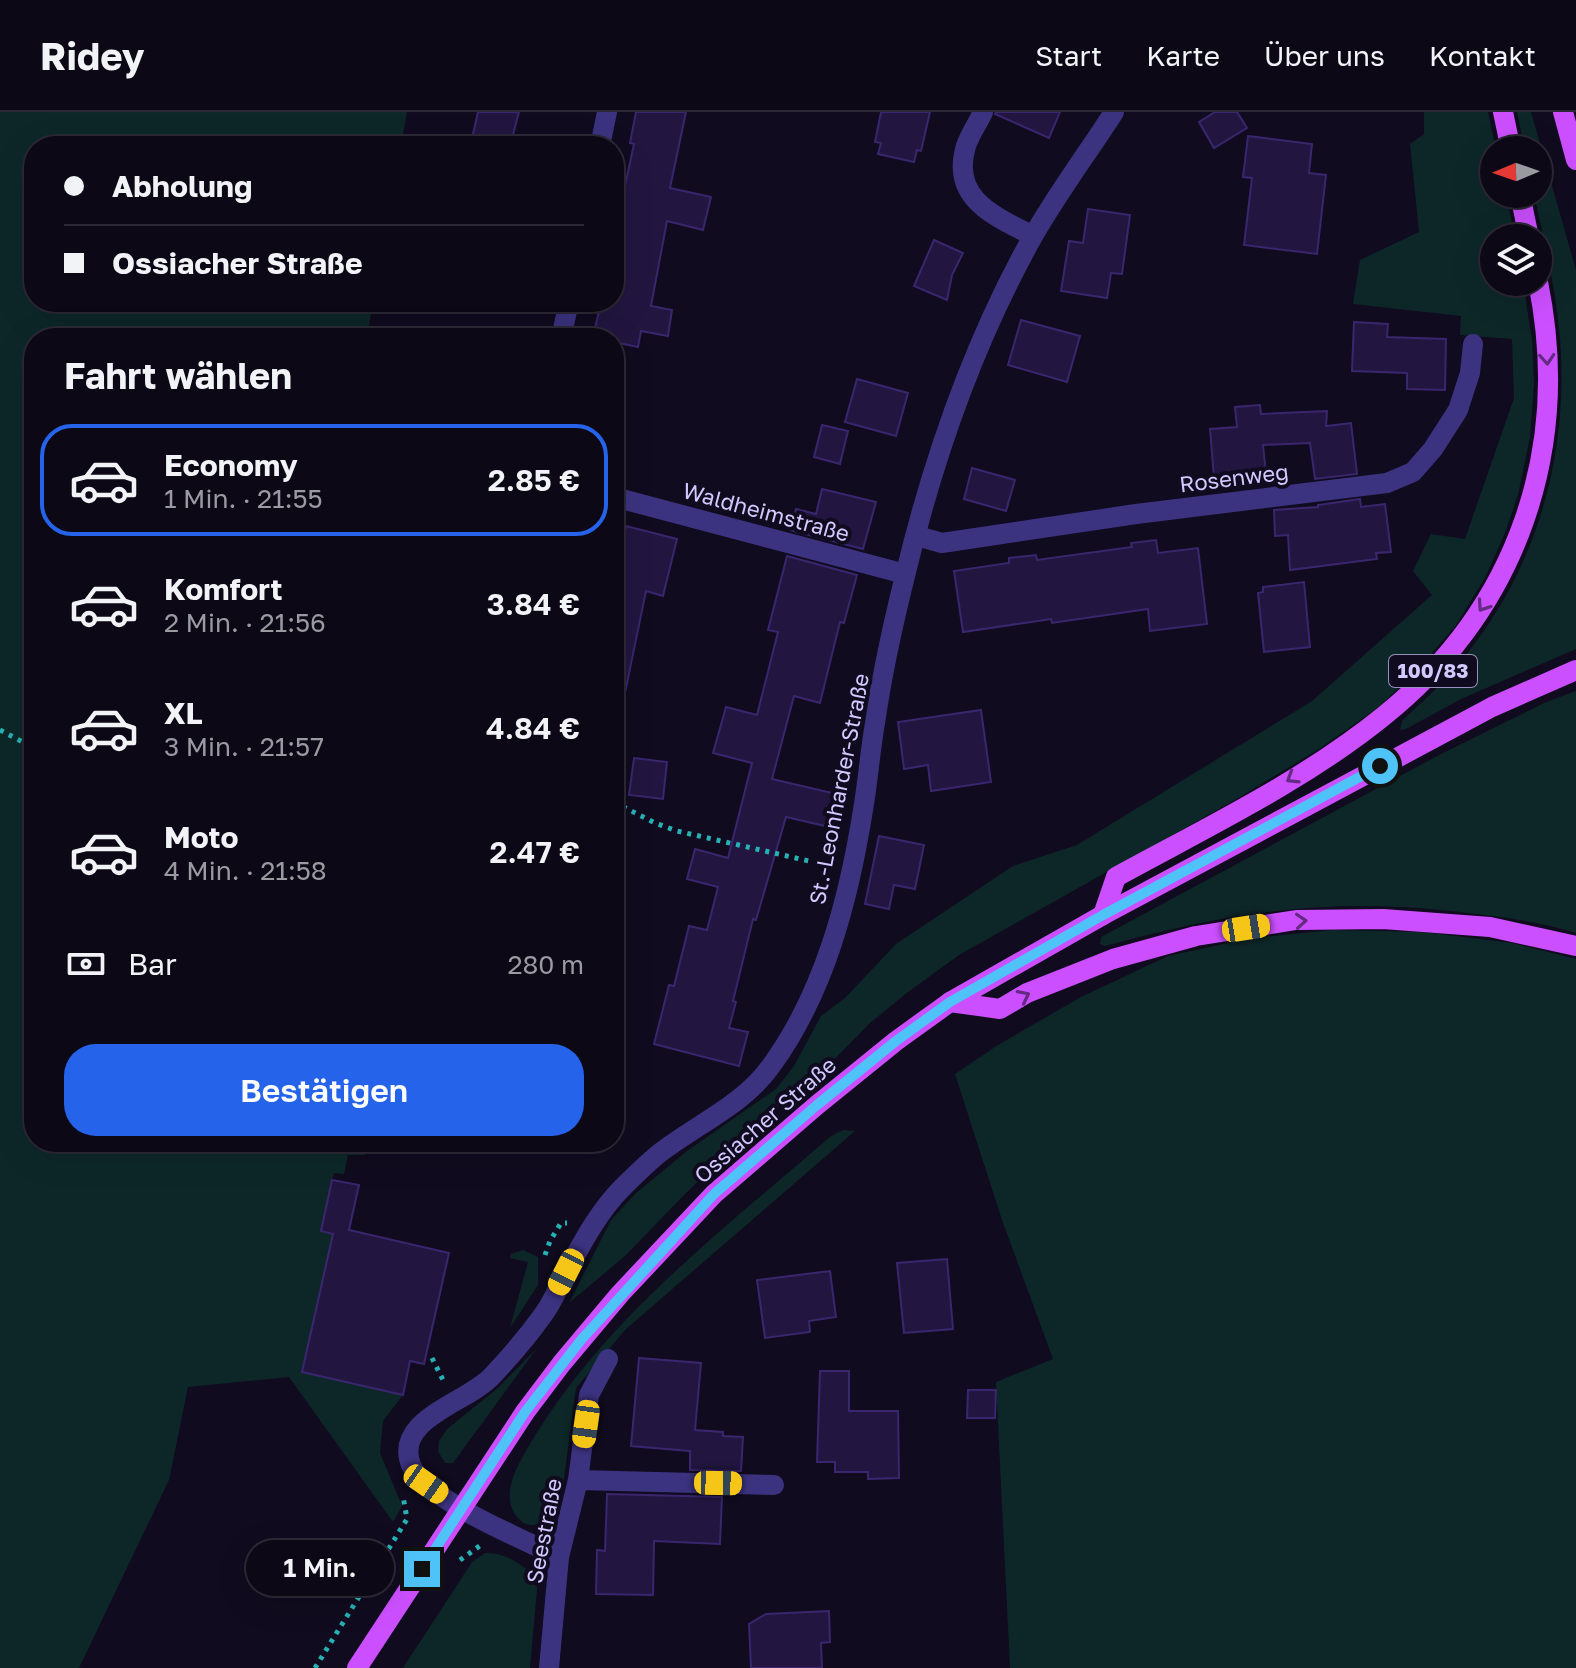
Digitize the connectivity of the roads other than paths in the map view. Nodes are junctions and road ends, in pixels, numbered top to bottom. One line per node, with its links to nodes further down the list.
1 (607, 112): 6 (street)
2 (983, 112): 9 (street)
3 (1114, 112): 9 (street, St.-Leonharder-Straße)
4 (1503, 112): 7 (main road)
5 (1563, 112): 8 (main road)
6 (602, 136)
7 (1508, 136)
8 (1576, 160)
9 (1033, 236): 13 (street, St.-Leonharder-Straße)
10 (1540, 296): 16 (main road, 100/83, one-way to 16)
11 (1473, 344): 13 (street, Rosenweg)
12 (624, 500): 14 (street, Waldheimstraße)
13 (917, 536): 14 (street, St.-Leonharder-Straße)
14 (905, 574): 22 (street, St.-Leonharder-Straße)
15 (1576, 670): 16 (main road, Ossiacher Straße)
16 (1103, 915): 18 (main road, Ossiacher Straße)
17 (1576, 946): 18 (main road, one-way to 17)
18 (950, 1002): 22 (main road, Ossiacher Straße)
19 (608, 1359): 20 (street, Seestraße)
20 (578, 1480): 21 (street); 23 (street, Seestraße)
21 (774, 1485)
22 (461, 1509): 23 (street, St.-Leonharder-Straße); 24 (main road, Ossiacher Straße)
23 (559, 1557): 25 (street, Seestraße)
24 (357, 1668)
25 (549, 1668)

